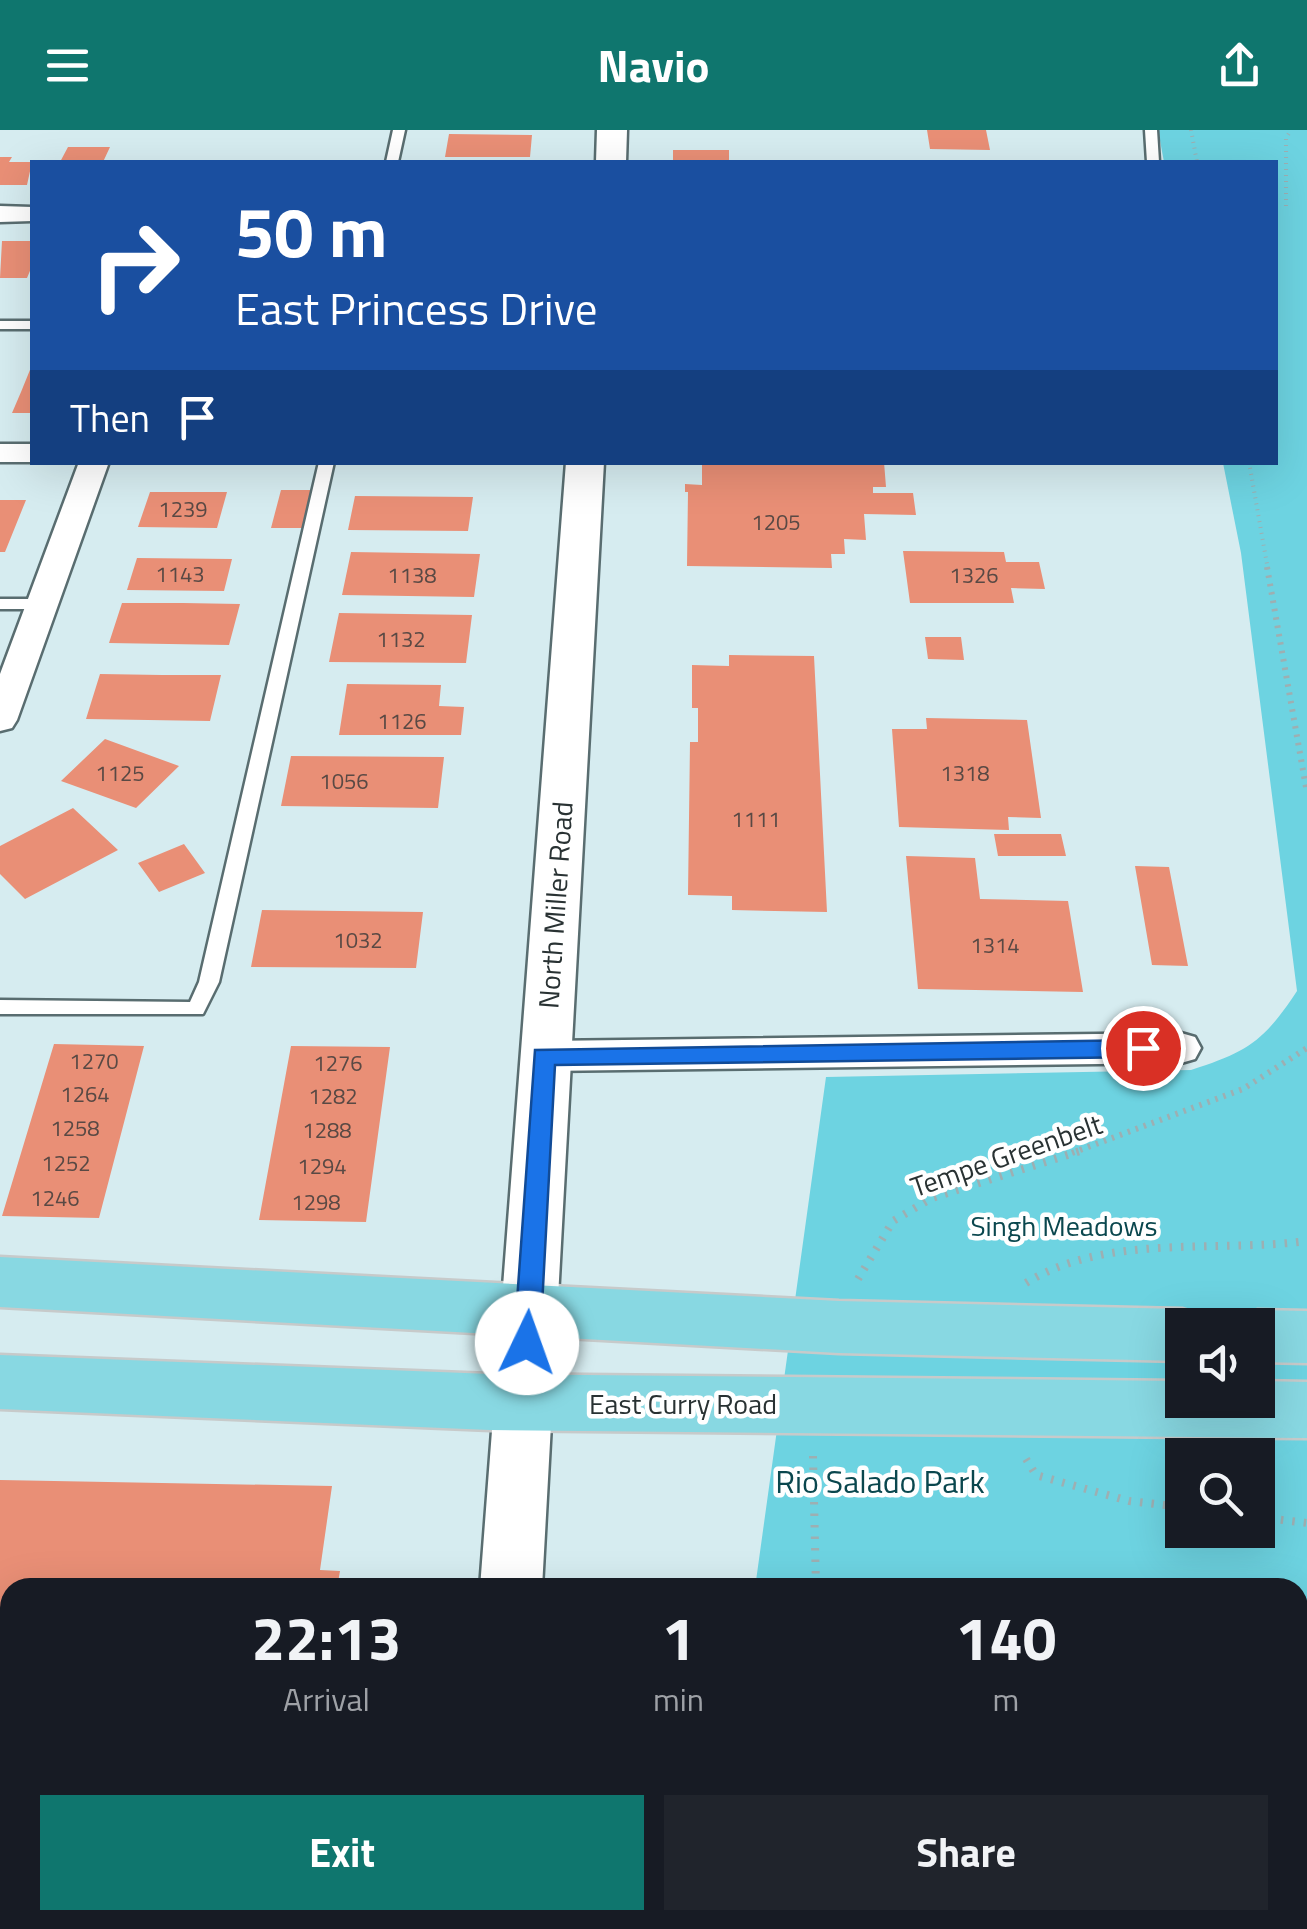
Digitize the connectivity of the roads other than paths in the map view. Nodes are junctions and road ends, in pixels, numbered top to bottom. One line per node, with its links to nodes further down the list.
1 (399, 130): 4 (lane)
2 (612, 130): 5 (street)
3 (1150, 130): 6 (lane)
4 (392, 160)
5 (611, 160)
6 (1153, 160)
7 (0, 214): 8 (street)
8 (30, 214)
9 (0, 325): 10 (lane)
10 (30, 325)
11 (0, 453): 12 (street)
12 (30, 453)
13 (93, 465): 17 (street)
14 (325, 465): 19 (lane)
15 (586, 465): 21 (street, North Miller Road)
16 (0, 604): 17 (lane)
17 (42, 604): 18 (street)
18 (0, 720)
19 (0, 1007)
20 (1182, 1048): 21 (street)
21 (544, 1056): 23 (street, North Miller Road)
22 (0, 1282): 23 (main road)
23 (530, 1313): 24 (main road); 28 (street, North Miller Road)
24 (1165, 1335)
25 (1275, 1336): 26 (main road)
26 (1307, 1337)
27 (0, 1382): 28 (main road, East Curry Road)
28 (523, 1402): 29 (main road, East Curry Road); 30 (street, North Miller Road)
29 (1307, 1410)
30 (512, 1578)

